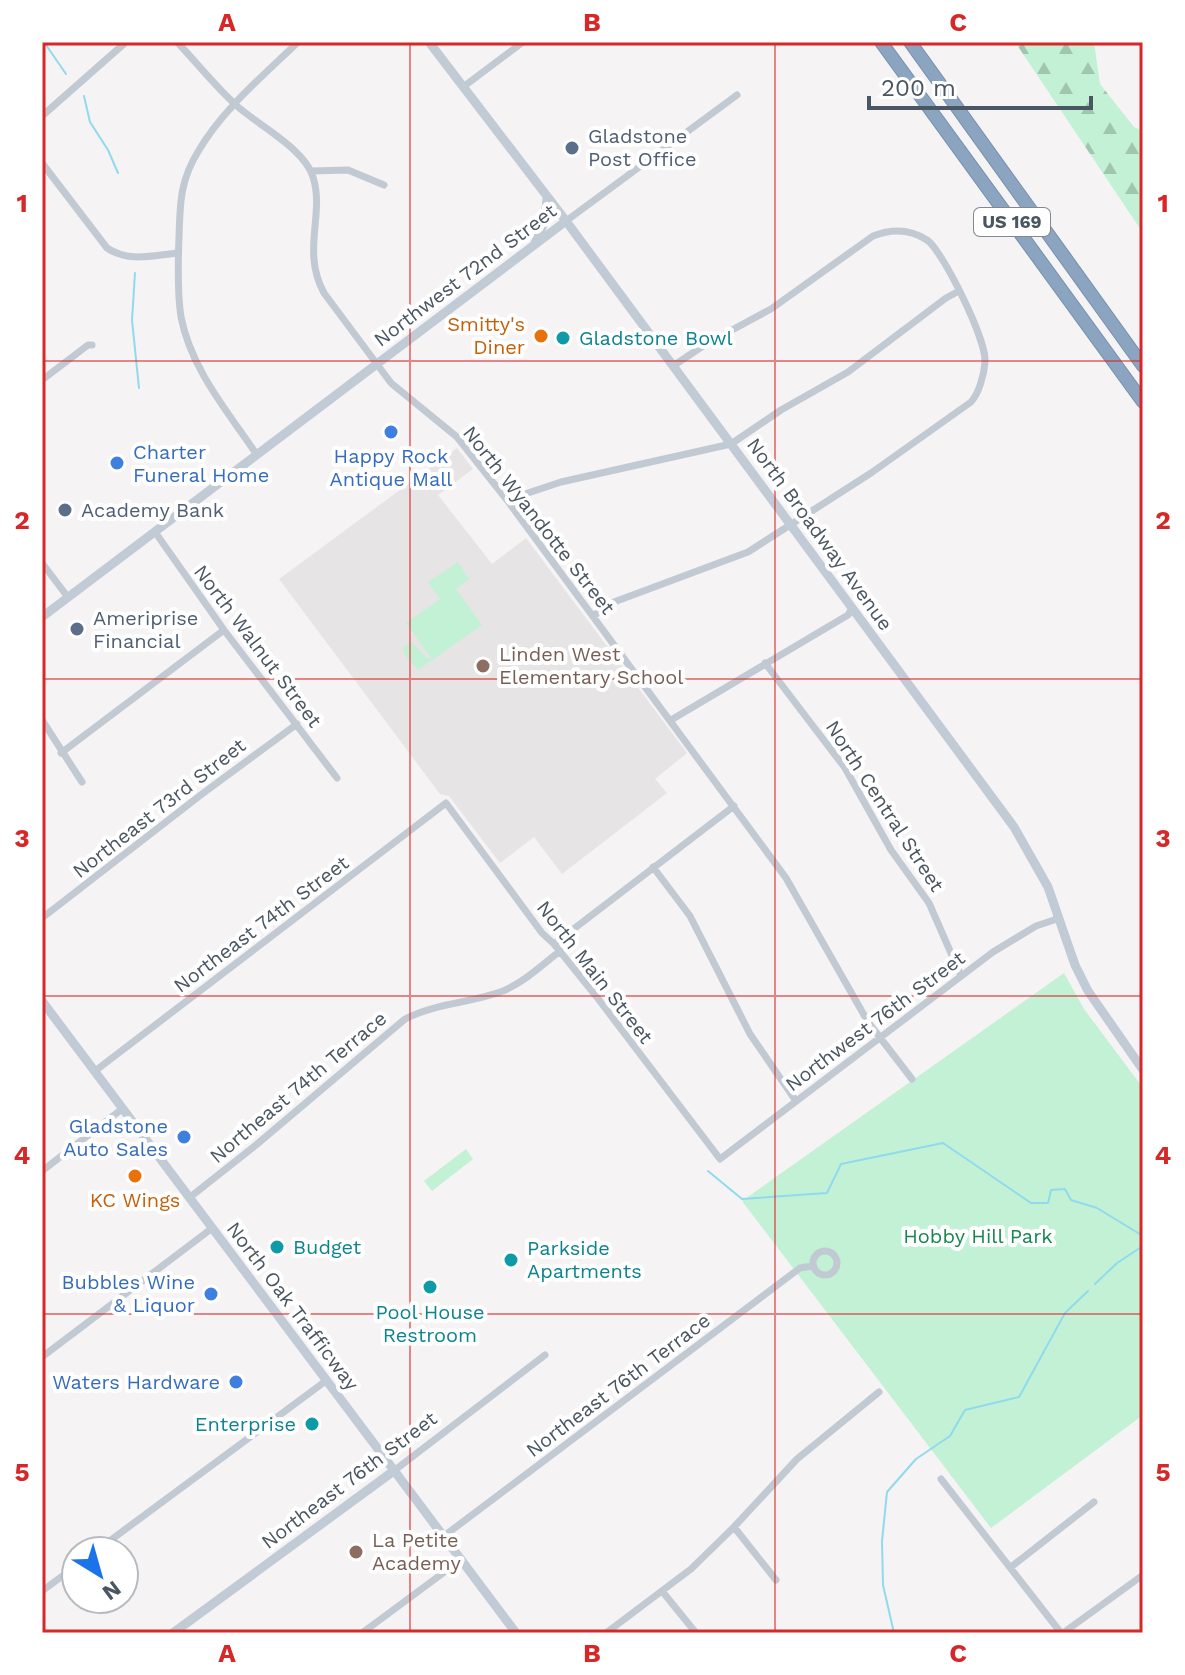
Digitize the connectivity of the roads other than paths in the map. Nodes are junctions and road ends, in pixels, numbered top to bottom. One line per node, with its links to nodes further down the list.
1 (126, 42): 11 (street)
2 (177, 42): 10 (street)
3 (298, 42): 10 (street)
4 (429, 42): 8 (main road, North Broadway Avenue)
5 (523, 42): 8 (street)
6 (881, 42): 25 (highway, US 169)
7 (910, 42): 23 (highway, US 169)
8 (463, 87): 15 (main road, North Broadway Avenue)
9 (737, 95): 16 (street, Northwest 72nd Street)
10 (236, 105): 13 (street); 18 (street)
11 (42, 116)
12 (42, 163): 18 (street)
13 (311, 171): 14 (street); 21 (street, North Wyandotte Street)
14 (384, 185)
15 (547, 198): 16 (main road, North Broadway Avenue); 17 (main road)
16 (566, 221): 17 (main road, Northwest 72nd Street); 22 (main road, North Broadway Avenue)
17 (533, 246): 21 (main road, Northwest 72nd Street)
18 (178, 253): 27 (street)
19 (959, 291): 22 (street); 26 (street); 29 (street)
20 (92, 345): 24 (street)
21 (377, 365): 27 (main road, Northwest 72nd Street); 28 (street, North Wyandotte Street)
22 (673, 366): 26 (main road, North Broadway Avenue)
23 (1143, 366)
24 (42, 380)
25 (1143, 402)
26 (731, 444): 28 (street); 29 (main road, North Broadway Avenue)
27 (257, 455): 30 (main road, Northwest 72nd Street)
28 (507, 500): 34 (street, North Wyandotte Street)
29 (792, 526): 33 (main road, North Broadway Avenue); 34 (street)
30 (155, 532): 32 (main road, Northwest 72nd Street); 36 (street, North Walnut Street)
31 (42, 563): 32 (street)
32 (67, 596): 35 (main road, Northwest 72nd Street)
33 (852, 608): 37 (street); 48 (main road, North Broadway Avenue)
34 (593, 616): 39 (street, North Wyandotte Street)
35 (42, 617)
36 (224, 630): 40 (street, North Walnut Street); 41 (street)
37 (765, 663): 39 (street); 50 (street, North Central Street)
38 (42, 720): 41 (street)
39 (671, 720): 45 (street, North Wyandotte Street)
40 (297, 724): 42 (street, North Walnut Street); 47 (street, Northeast 73rd Street)
41 (61, 753): 43 (street)
42 (337, 778)
43 (82, 782)
44 (446, 803): 49 (street, North Main Street); 54 (street, Northeast 74th Street)
45 (734, 806): 46 (street, Northeast 74th Terrace); 52 (street, North Wyandotte Street)
46 (653, 867): 49 (street, Northeast 74th Terrace); 56 (street)
47 (42, 918)
48 (1057, 919): 50 (street, Northwest 76th Street); 53 (main road, North Broadway Avenue)
49 (557, 947): 58 (street, North Main Street); 60 (street, Northeast 74th Terrace)
50 (961, 976): 52 (street, Northwest 76th Street)
51 (42, 1001): 54 (main road, North Oak Trafficway)
52 (881, 1037): 55 (street, North Wyandotte Street); 56 (street, Northwest 76th Street)
53 (1143, 1070)
54 (95, 1071): 57 (main road, North Oak Trafficway)
55 (912, 1079)
56 (796, 1101): 58 (street, Northwest 76th Street)
57 (122, 1109): 59 (street); 60 (main road, North Oak Trafficway)
58 (720, 1159)
59 (42, 1171)
60 (189, 1198): 61 (main road, North Oak Trafficway)
61 (211, 1229): 64 (street); 65 (main road, North Oak Trafficway)
62 (813, 1266): 72 (street, Northeast 76th Terrace)
63 (545, 1355): 67 (street, Northeast 76th Street)
64 (42, 1357)
65 (327, 1380): 67 (main road, North Oak Trafficway); 71 (street)
66 (879, 1392): 70 (street)
67 (395, 1470): 72 (main road, North Oak Trafficway); 80 (main road, Northeast 76th Street)
68 (941, 1479): 74 (street)
69 (1094, 1502): 74 (street)
70 (734, 1527): 77 (street); 79 (street)
71 (118, 1535)
72 (444, 1536): 73 (main road, North Oak Trafficway)
73 (462, 1559): 81 (street); 82 (main road, North Oak Trafficway)
74 (1011, 1567): 85 (street)
75 (1143, 1575): 85 (street)
76 (60, 1578): 78 (street)
77 (776, 1580)
78 (42, 1591)
79 (662, 1591): 83 (street); 84 (street)
80 (173, 1633)
81 (362, 1633)
82 (516, 1633)
83 (606, 1633)
84 (696, 1633)
85 (1062, 1633)

